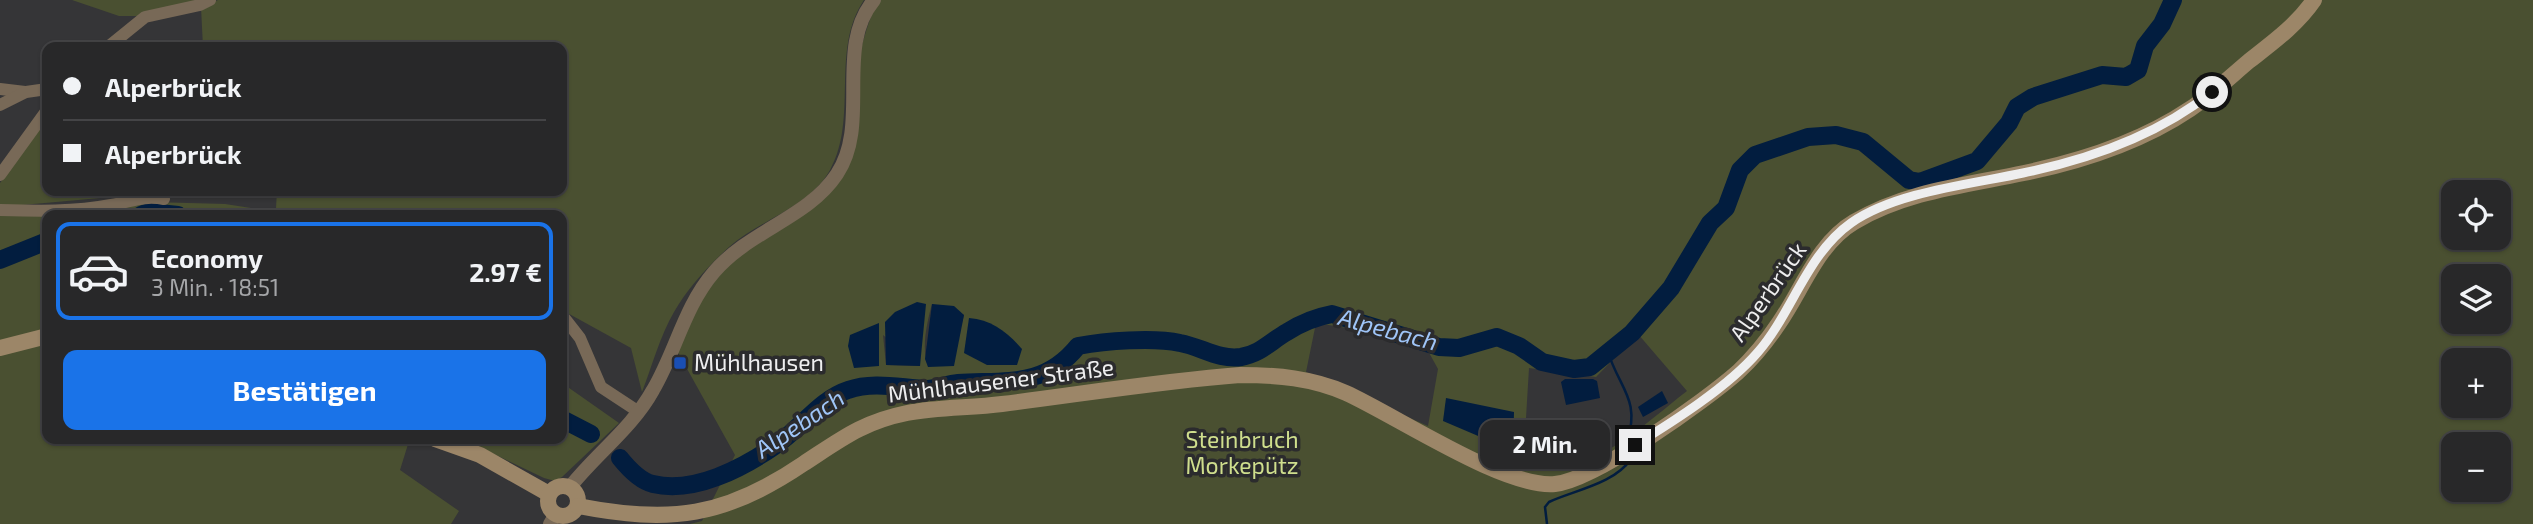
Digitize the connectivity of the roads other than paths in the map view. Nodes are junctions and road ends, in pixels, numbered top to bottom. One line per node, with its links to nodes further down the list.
1 (210, 0): 4 (street)
2 (874, 0): 22 (street)
3 (2314, 0): 24 (main road, Alperbrück)
4 (114, 42)
5 (0, 89): 7 (street)
6 (42, 90): 7 (street)
7 (26, 92): 8 (street)
8 (0, 105)
9 (42, 117): 10 (street)
10 (0, 175)
11 (143, 196): 18 (street)
12 (150, 196): 13 (street)
13 (164, 199)
14 (0, 210): 15 (street)
15 (42, 210)
16 (42, 210): 17 (street)
17 (62, 210)
18 (62, 210)
19 (567, 321): 22 (street)
20 (42, 337): 21 (main road)
21 (0, 348)
22 (639, 412): 25 (street)
23 (449, 444): 26 (main road)
24 (1442, 444): 27 (main road, Mühlhausener Straße)
25 (570, 486): 26 (main road); 27 (main road)
26 (549, 494): 28 (main road)
27 (578, 506): 28 (main road)
28 (553, 519)

